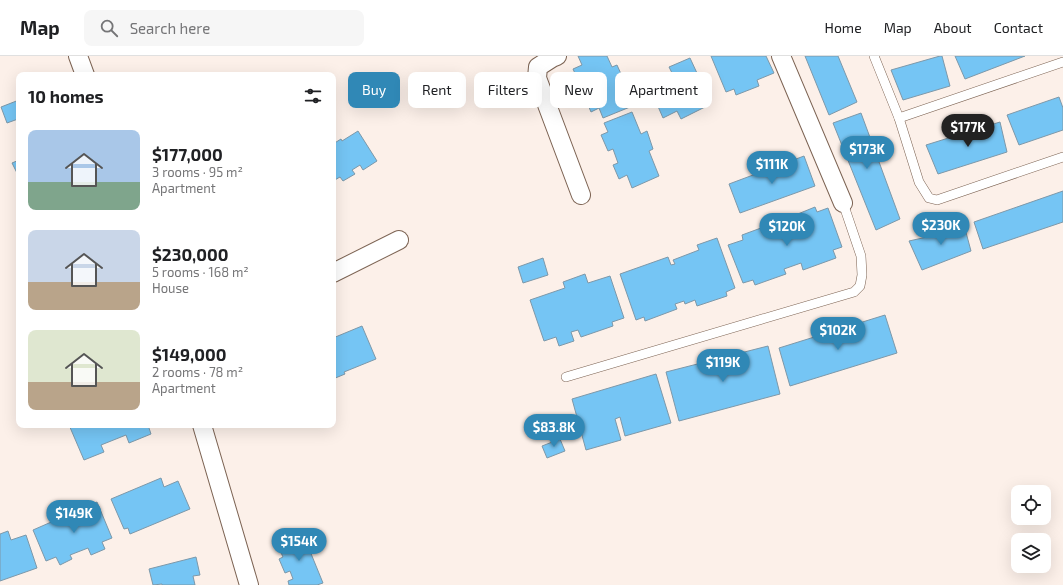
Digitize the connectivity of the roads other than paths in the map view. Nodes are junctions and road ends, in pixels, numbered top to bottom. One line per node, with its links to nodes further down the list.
1 (78, 56): 6 (street)
2 (557, 56): 9 (street)
3 (781, 56): 10 (street)
4 (874, 56): 7 (lane)
5 (1063, 62): 7 (lane)
6 (84, 72)
7 (899, 118): 8 (lane)
8 (1063, 157)
9 (581, 195)
10 (843, 203): 13 (lane)
11 (399, 240): 12 (street)
12 (336, 272)
13 (566, 377)
14 (203, 428): 15 (street)
15 (249, 585)

